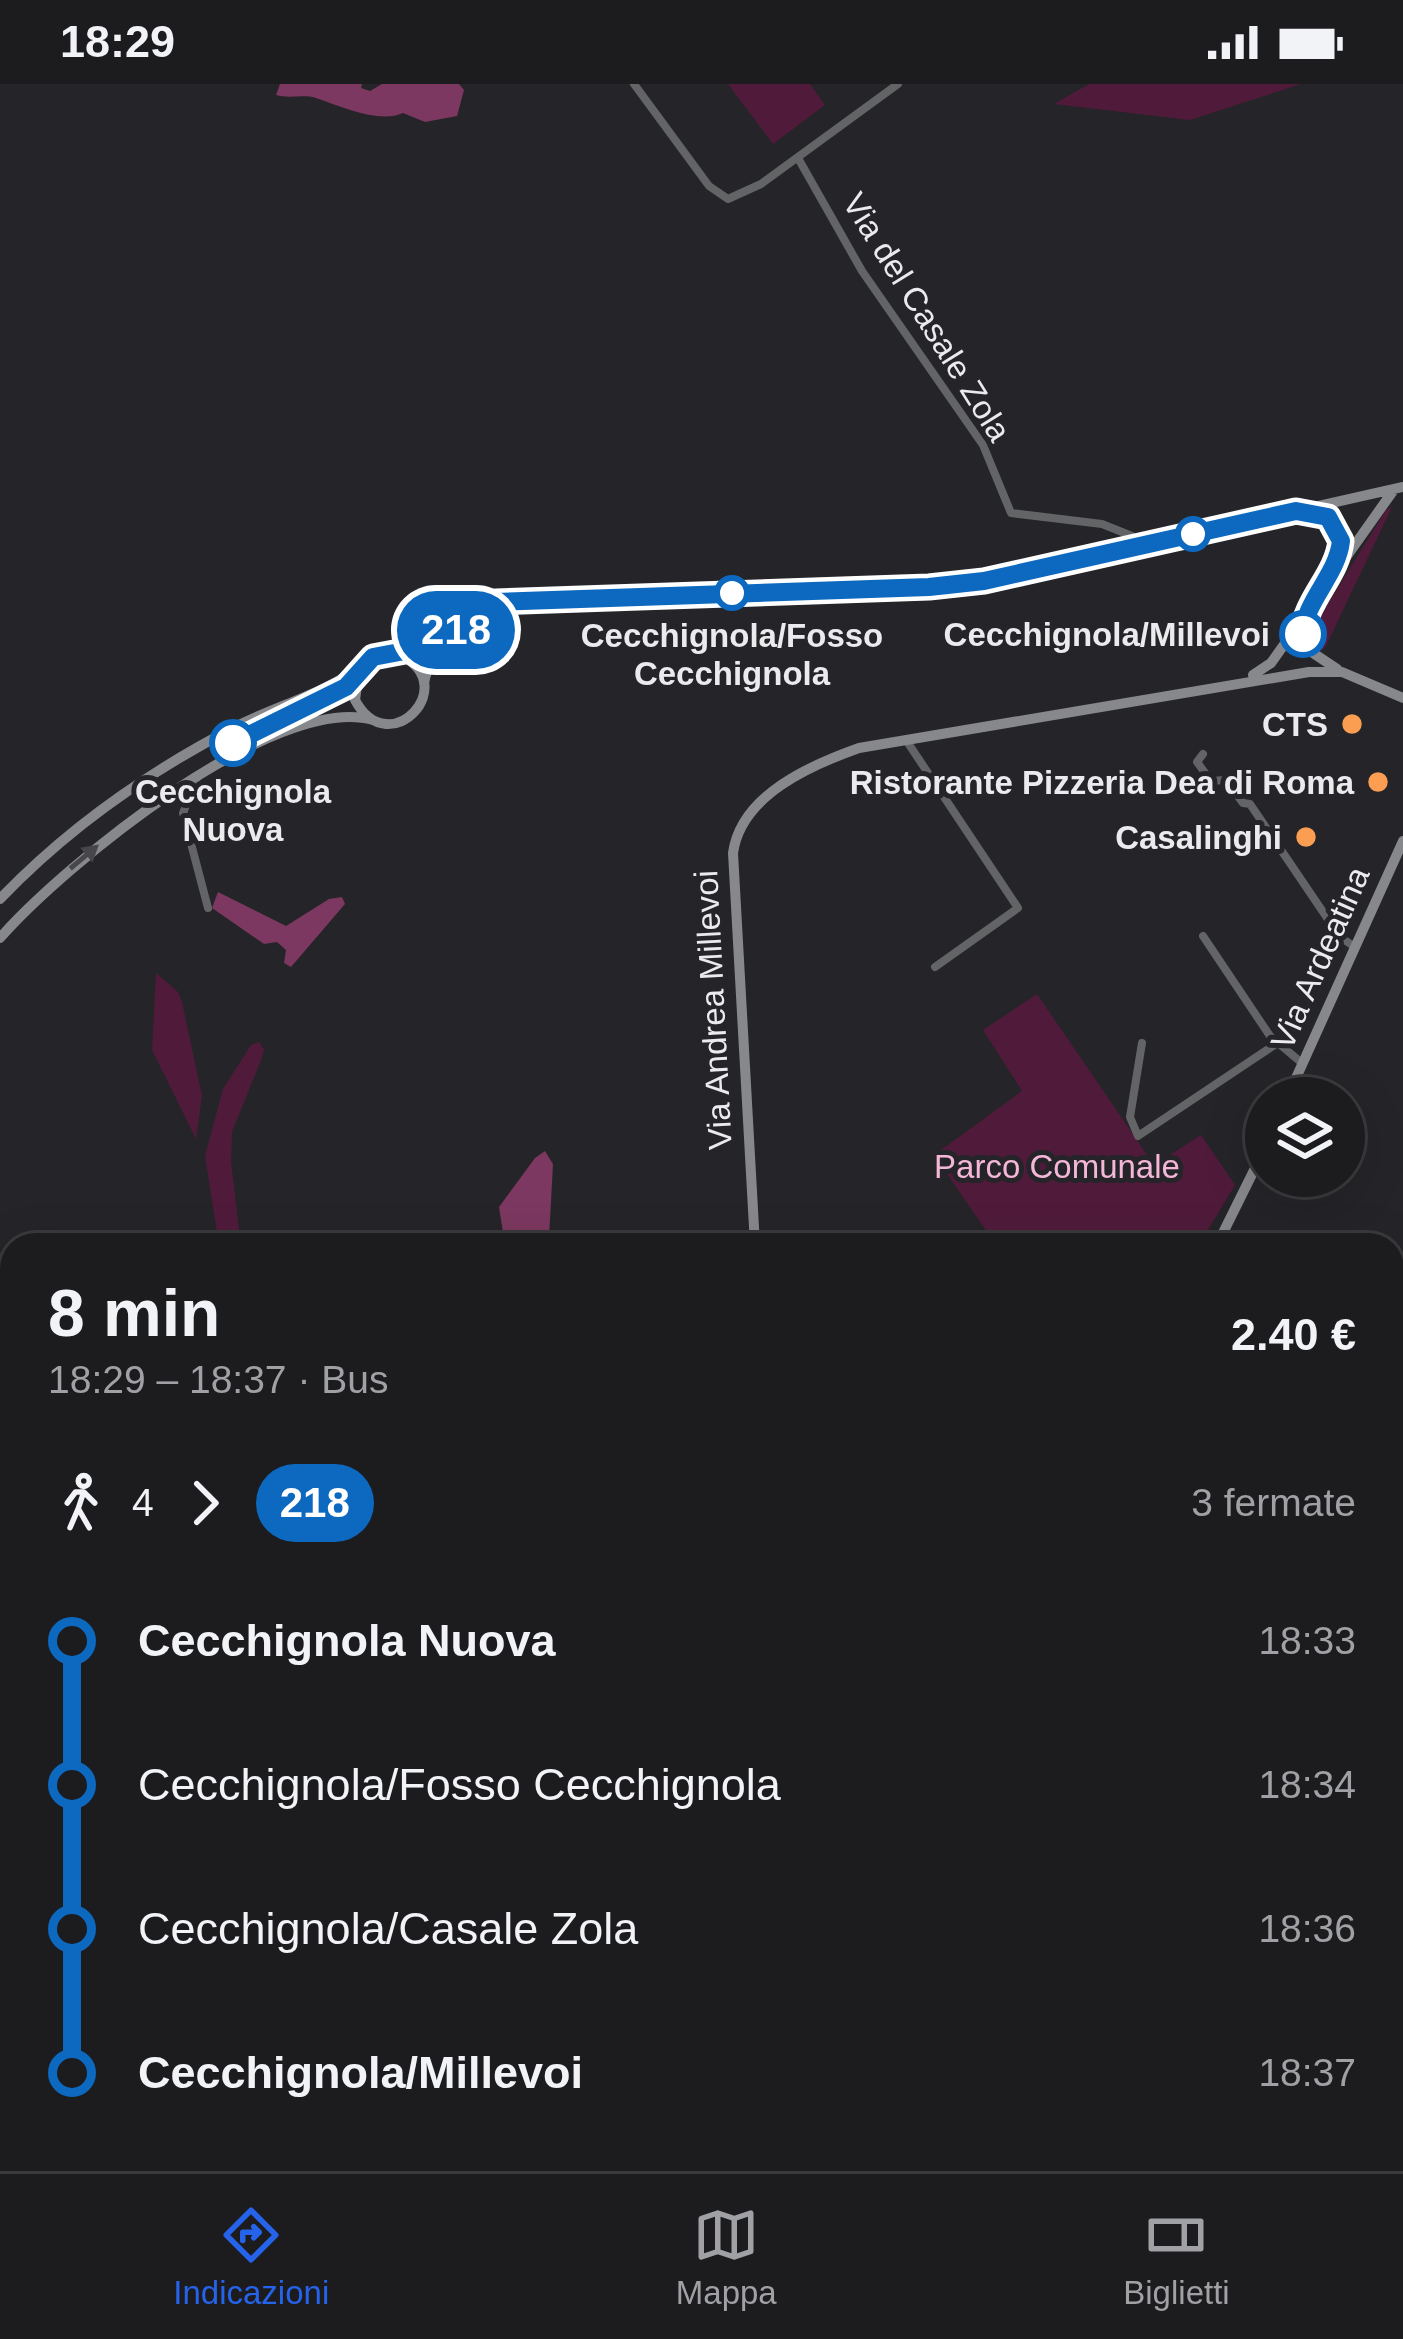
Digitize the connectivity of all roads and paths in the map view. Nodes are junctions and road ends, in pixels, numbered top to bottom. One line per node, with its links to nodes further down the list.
1 (634, 84): 3 (street)
2 (898, 84): 3 (street)
3 (799, 158): 6 (street, Via del Casale Zola)
4 (1399, 488): 5 (street); 7 (street)
5 (1296, 511): 6 (street); 7 (street)
6 (1136, 546): 9 (street)
7 (1332, 572): 8 (street)
8 (1304, 617): 12 (street); 13 (street)
9 (454, 632): 10 (street); 14 (street)
10 (397, 654): 11 (street); 14 (street)
11 (363, 664): 16 (street); 23 (street)
12 (1342, 672): 13 (street, Via Andrea Millevoi); 15 (street, Via Andrea Millevoi)
13 (1238, 681): 17 (street, Via Andrea Millevoi)
14 (424, 683): 16 (street)
15 (1403, 698)
16 (373, 720): 19 (street)
17 (905, 739): 28 (street); 34 (street, Via Andrea Millevoi)
18 (1203, 754): 27 (street)
19 (198, 778): 20 (street); 21 (street)
20 (151, 807): 21 (street); 26 (street, one-way to 20)
21 (183, 813): 24 (street)
22 (1403, 841): 27 (street, Via Ardeatina)
23 (0, 898)
24 (208, 908)
25 (1203, 936): 30 (street)
26 (0, 938)
27 (1355, 946): 31 (street, Via Ardeatina)
28 (935, 967)
29 (1142, 1043): 30 (street)
30 (1276, 1044): 31 (street)
31 (1303, 1064): 32 (street, Via Ardeatina)
32 (1297, 1077)
33 (1245, 1188): 35 (street)
34 (754, 1233)
35 (1223, 1233)

